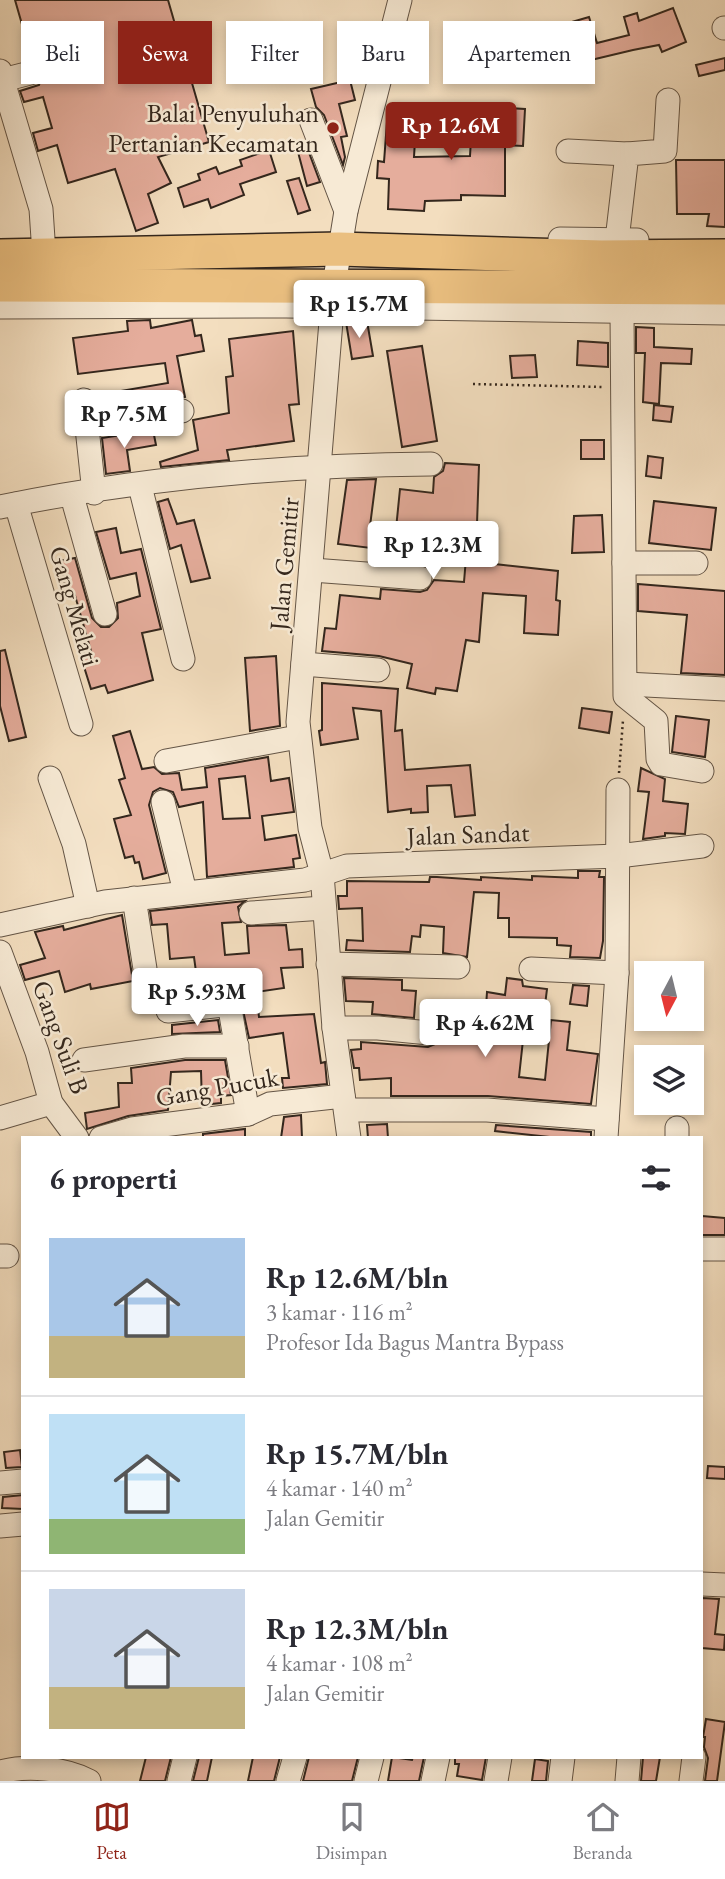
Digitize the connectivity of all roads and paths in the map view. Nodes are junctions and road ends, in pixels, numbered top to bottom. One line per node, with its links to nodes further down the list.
1 (400, 0): 8 (street, Jalan Gemitir)
2 (21, 74): 3 (street)
3 (1, 75): 10 (street)
4 (668, 100): 7 (street)
5 (311, 120): 8 (street)
6 (568, 151): 7 (street)
7 (627, 155): 11 (street)
8 (346, 211): 13 (street, Jalan Gemitir)
9 (0, 239): 10 (street)
10 (43, 239): 13 (street)
11 (617, 240): 12 (street); 13 (street)
12 (725, 240)
13 (340, 242): 14 (highway); 15 (highway); 18 (street, Jalan Gemitir)
14 (0, 256)
15 (725, 256)
16 (0, 285): 18 (highway)
17 (725, 288): 18 (highway)
18 (333, 296): 19 (street); 20 (street); 28 (street, Jalan Gemitir)
19 (0, 307)
20 (622, 313): 21 (street); 23 (street)
21 (725, 313)
22 (473, 384): 23 (path)
23 (624, 387): 32 (street)
24 (84, 400): 26 (street)
25 (182, 411): 26 (street)
26 (87, 426): 30 (street)
27 (431, 464): 28 (street)
28 (321, 465): 29 (street); 34 (street, Jalan Gemitir)
29 (140, 486): 30 (street); 37 (street)
30 (83, 495): 31 (street); 36 (street)
31 (8, 506): 42 (street, Gang Melati)
32 (624, 563): 33 (street); 41 (street)
33 (696, 563)
34 (312, 570): 35 (street); 38 (street, Jalan Gemitir)
35 (420, 578)
36 (105, 614)
37 (183, 659)
38 (303, 664): 39 (street); 43 (street, Jalan Gemitir)
39 (378, 670)
40 (725, 689): 41 (street)
41 (626, 690): 45 (street); 47 (path)
42 (81, 724)
43 (298, 737): 44 (street); 51 (street, Jalan Gemitir)
44 (166, 761)
45 (702, 771)
46 (50, 778): 54 (street)
47 (618, 790): 50 (street)
48 (163, 802): 52 (street)
49 (702, 846): 50 (street, Jalan Sandat)
50 (618, 856): 51 (street, Jalan Sandat); 63 (street)
51 (309, 874): 52 (street, Jalan Sandat); 55 (street, Jalan Gemitir)
52 (185, 892): 53 (street, Jalan Sandat)
53 (134, 898): 54 (street, Jalan Sandat); 61 (street)
54 (88, 906): 57 (street, Jalan Sandat)
55 (324, 908): 56 (street); 59 (street, Jalan Gemitir)
56 (251, 913)
57 (0, 925)
58 (0, 952): 69 (street, Gang Suli B)
59 (328, 964): 60 (street); 65 (street, Jalan Gemitir)
60 (458, 967)
61 (145, 969)
62 (531, 969): 63 (street)
63 (617, 973): 73 (street)
64 (168, 1011): 67 (street)
65 (334, 1028): 66 (street); 70 (street, Jalan Gemitir)
66 (429, 1033)
67 (237, 1046): 68 (street); 71 (street)
68 (84, 1060)
69 (51, 1103): 72 (street); 75 (street, Gang Suli B)
70 (345, 1103): 71 (street, Gang Pucuk); 73 (street, Gang Pucuk); 77 (street, Jalan Gemitir)
71 (248, 1114): 74 (street, Gang Pucuk)
72 (0, 1118)
73 (607, 1128)
74 (193, 1130): 76 (street, Gang Pucuk)
75 (76, 1136)
76 (108, 1136)
77 (349, 1136)
78 (703, 1249): 79 (street)
79 (725, 1250)
80 (21, 1481): 81 (street)
81 (0, 1483)
82 (21, 1524): 83 (street)
83 (0, 1526)
84 (703, 1584): 85 (street)
85 (725, 1586)
86 (184, 1759): 96 (street)
87 (294, 1759): 97 (street)
88 (372, 1759): 98 (street)
89 (438, 1759): 99 (street)
90 (500, 1759): 100 (street)
91 (563, 1759): 101 (street)
92 (629, 1759): 102 (street)
93 (694, 1759): 103 (street)
94 (0, 1772): 95 (street)
95 (89, 1781)
96 (179, 1781)
97 (288, 1781)
98 (366, 1781)
99 (433, 1781)
100 (496, 1781)
101 (560, 1781)
102 (627, 1781)
103 (691, 1781)

